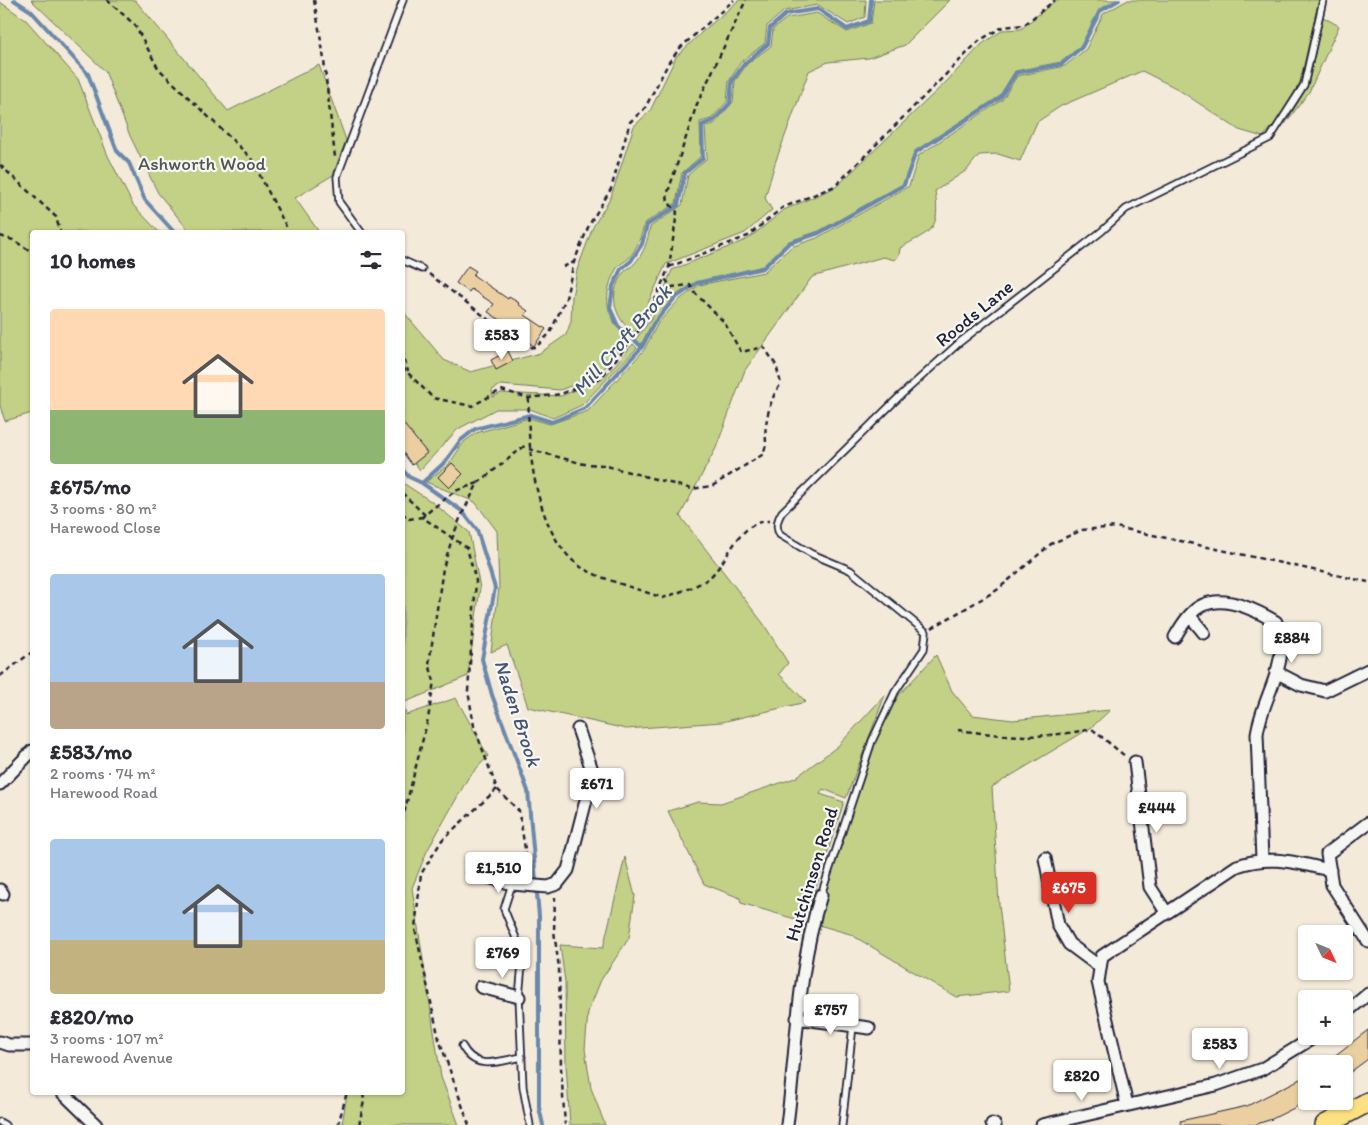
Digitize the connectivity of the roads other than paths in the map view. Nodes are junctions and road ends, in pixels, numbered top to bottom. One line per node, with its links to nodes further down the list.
1 (403, 0): 3 (lane)
2 (1322, 0): 9 (lane, Roods Lane)
3 (360, 230)
4 (405, 261): 5 (lane)
5 (422, 268)
6 (1190, 616): 7 (street); 8 (street); 11 (street)
7 (1204, 633)
8 (1174, 637)
9 (924, 649): 24 (lane, Hutchinson Road)
10 (1368, 670): 11 (street)
11 (1276, 672): 18 (street)
12 (578, 729): 22 (street)
13 (30, 753): 15 (street)
14 (1135, 762): 25 (street)
15 (0, 784)
16 (1368, 823): 19 (street)
17 (1045, 858): 23 (street)
18 (1262, 860): 19 (street); 25 (street)
19 (1330, 870): 26 (street)
20 (472, 872): 22 (street)
21 (1067, 884): 23 (street)
22 (516, 885): 30 (lane)
23 (1050, 887): 27 (street)
24 (821, 894): 32 (street, Hutchinson Road)
25 (1166, 912): 27 (street)
26 (1368, 941)
27 (1100, 967): 42 (street)
28 (480, 987): 30 (street)
29 (1368, 994): 31 (street)
30 (519, 997): 39 (lane)
31 (1353, 1006)
32 (797, 1018): 33 (street); 47 (street, Hutchinson Road)
33 (853, 1026): 34 (street); 48 (lane)
34 (869, 1028)
35 (0, 1042): 38 (street)
36 (1301, 1045): 42 (street)
37 (462, 1046): 39 (lane)
38 (30, 1047)
39 (522, 1057): 46 (lane)
40 (65, 1095): 45 (street)
41 (1368, 1102): 50 (main road)
42 (1127, 1105): 49 (street)
43 (0, 1122): 44 (lane)
44 (4, 1125)
45 (96, 1125)
46 (530, 1125)
47 (786, 1125)
48 (842, 1125)
49 (1042, 1125)
50 (1325, 1125)

